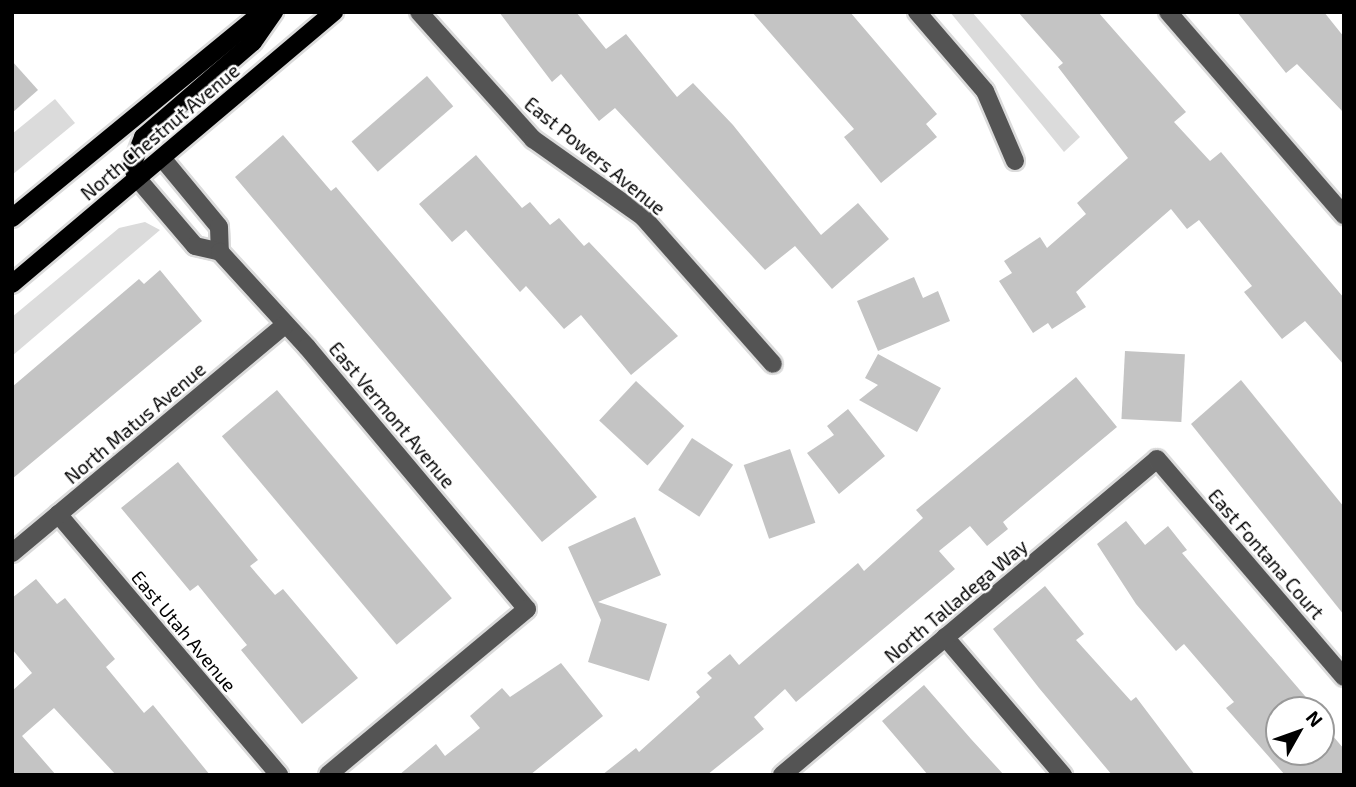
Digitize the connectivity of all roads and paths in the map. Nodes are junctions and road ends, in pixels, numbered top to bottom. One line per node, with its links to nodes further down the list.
1 (334, 12): 6 (main road, North Chestnut Avenue)
2 (419, 12): 14 (street, East Powers Avenue)
3 (917, 12): 7 (street)
4 (1168, 12): 9 (street)
5 (262, 13): 8 (main road); 10 (main road, North Chestnut Avenue)
6 (162, 158): 8 (main road, North Chestnut Avenue); 11 (street)
7 (1015, 161)
8 (137, 178): 11 (street, East Vermont Avenue); 12 (main road, North Chestnut Avenue)
9 (1344, 215)
10 (12, 218)
11 (219, 252): 13 (street, East Vermont Avenue)
12 (12, 284)
13 (285, 325): 16 (street, North Matus Avenue); 21 (street, East Vermont Avenue)
14 (773, 365)
15 (1157, 459): 18 (street, North Talladega Way); 19 (street, East Fontana Court)
16 (58, 514): 17 (street, North Matus Avenue); 20 (street, East Utah Avenue)
17 (12, 553)
18 (945, 637): 22 (street, North Talladega Way); 23 (street)
19 (1344, 677)
20 (278, 775)
21 (328, 775)
22 (782, 775)
23 (1063, 775)

